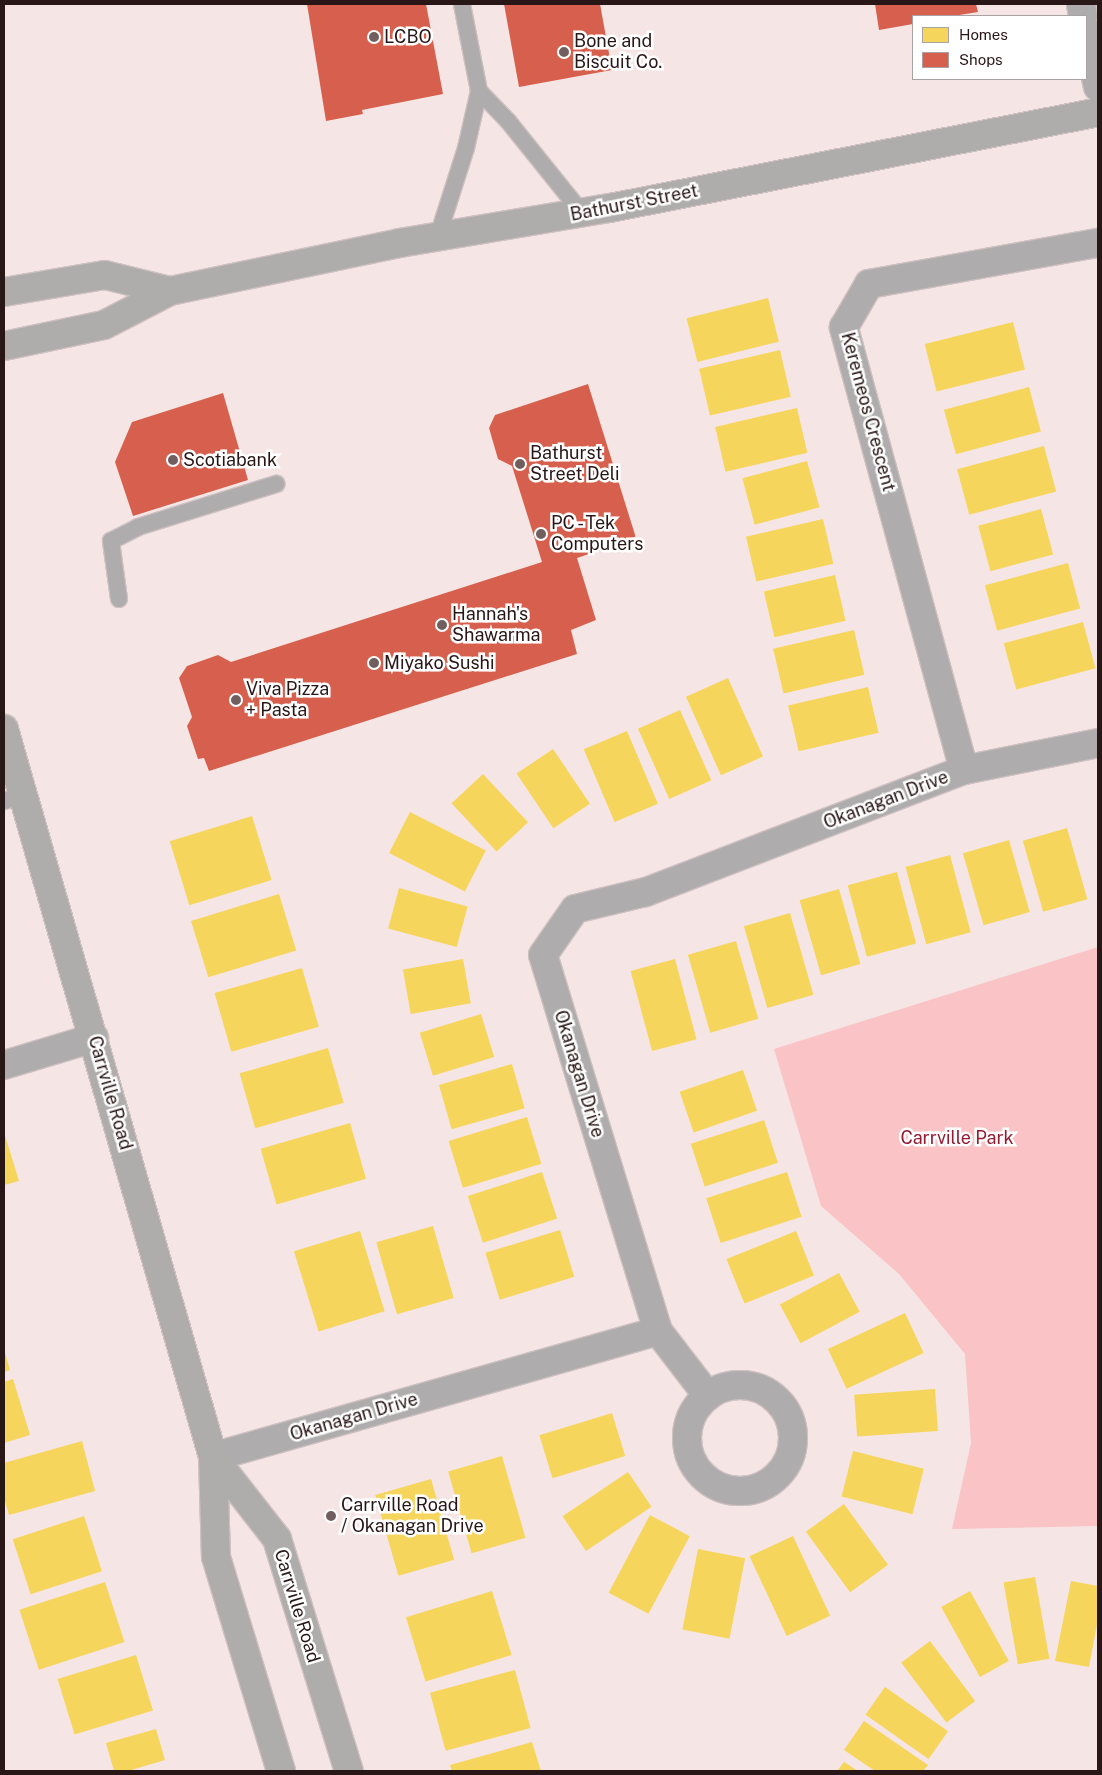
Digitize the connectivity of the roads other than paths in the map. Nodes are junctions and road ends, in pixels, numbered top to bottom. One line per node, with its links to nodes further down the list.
1 (462, 4): 4 (lane)
2 (1087, 35): 3 (street)
3 (1098, 87)
4 (478, 91): 6 (lane); 7 (lane)
5 (1098, 112): 6 (main road, Bathurst Street)
6 (582, 213): 7 (main road, Bathurst Street)
7 (437, 239): 9 (main road, Bathurst Street)
8 (1098, 243): 16 (street, Keremeos Crescent)
9 (170, 291): 10 (main road, Bathurst Street); 11 (main road, Bathurst Street)
10 (4, 292)
11 (4, 346)
12 (276, 484): 13 (lane)
13 (118, 599)
14 (4, 729): 17 (main road, Carrville Road)
15 (1098, 743): 16 (street, Okanagan Drive)
16 (964, 770): 20 (street, Okanagan Drive)
17 (14, 798): 18 (main road, Carrville Road)
18 (94, 1038): 19 (street); 22 (main road, Carrville Road)
19 (4, 1065)
20 (658, 1331): 21 (street); 22 (street, Okanagan Drive)
21 (708, 1396)
22 (214, 1457): 23 (main road, Carrville Road); 24 (main road, Carrville Road)
23 (281, 1771)
24 (349, 1771)

